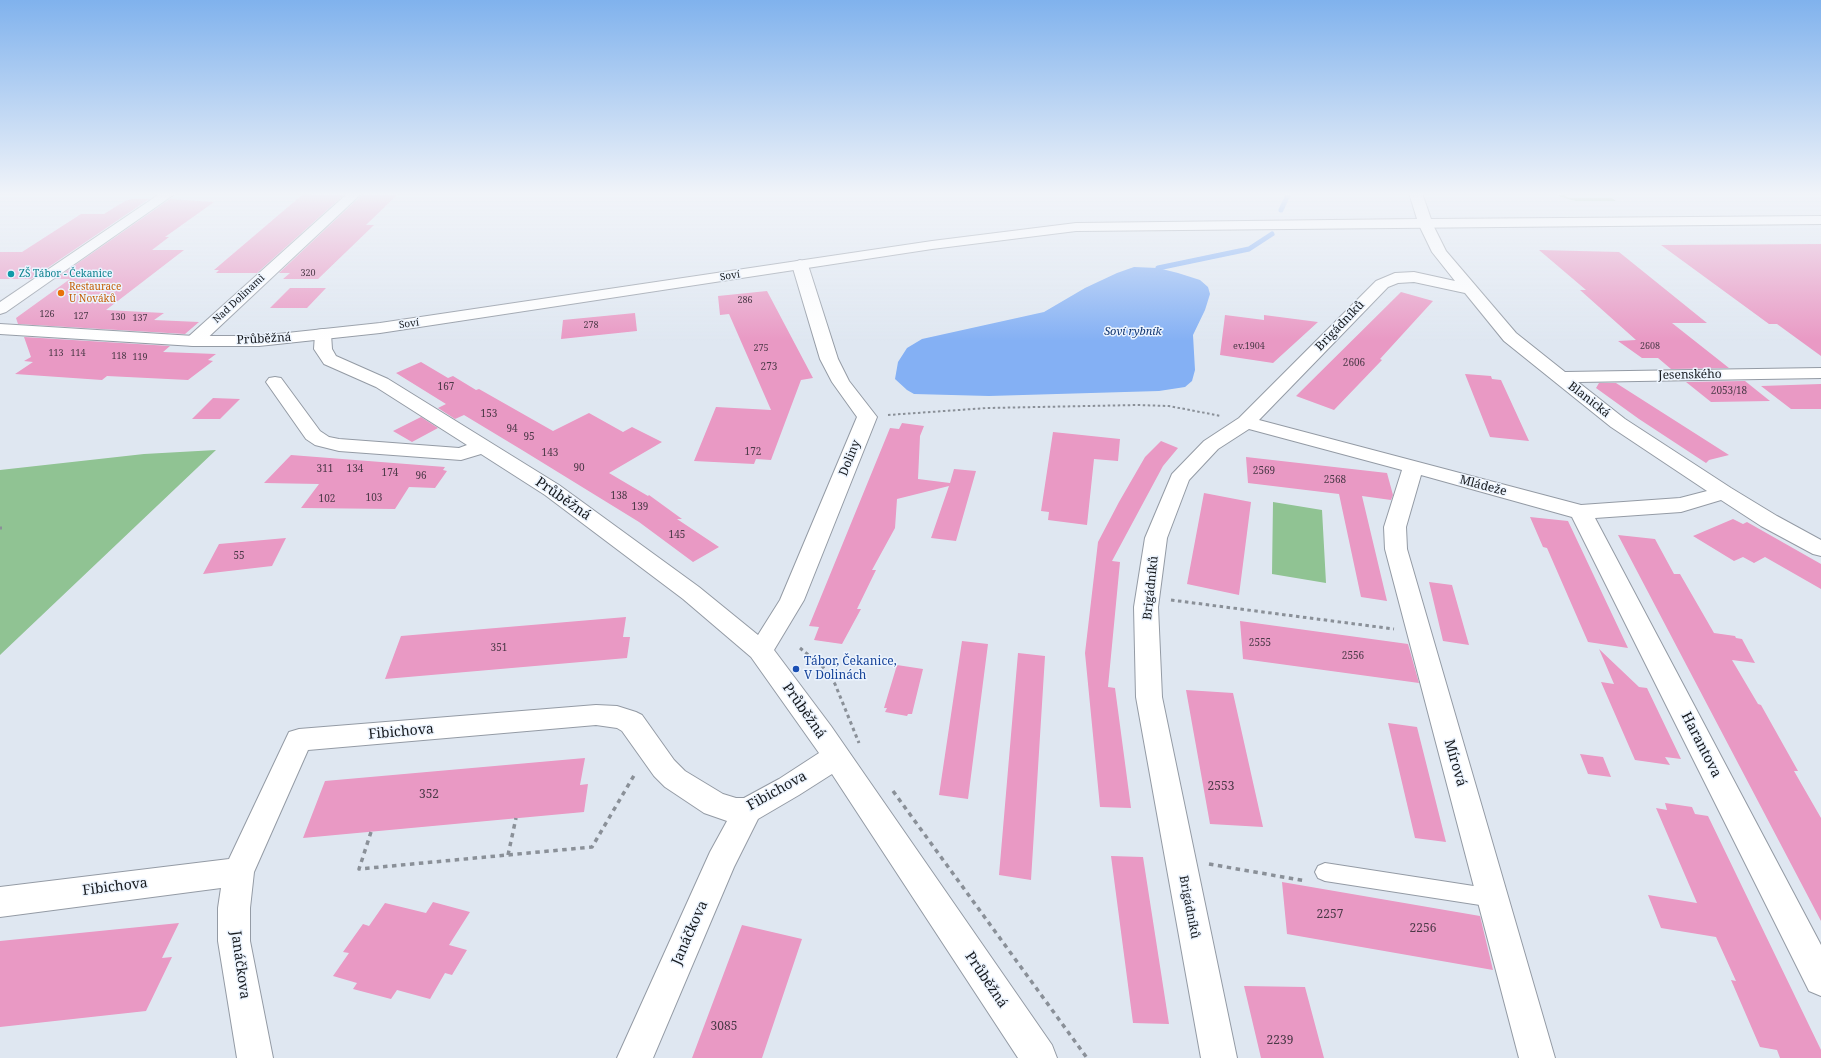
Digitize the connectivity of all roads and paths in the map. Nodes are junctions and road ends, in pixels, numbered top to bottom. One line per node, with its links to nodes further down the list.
1 (97, 242): 9 (street)
2 (301, 242): 12 (street, Nad Dolinami)
3 (953, 242): 6 (street, Soví)
4 (1434, 242): 5 (street, Blanická)
5 (1448, 263): 7 (street, Brigádníků); 8 (street, Blanická)
6 (800, 265): 11 (street, Soví); 16 (street)
7 (1414, 277): 8 (street, Brigádníků); 17 (street, Brigádníků)
8 (1469, 289): 14 (street, Blanická)
9 (0, 309)
10 (0, 329): 12 (street, Průběžná)
11 (323, 334): 12 (street, Průběžná); 18 (street, Průběžná)
12 (194, 341)
13 (1821, 373): 14 (street, Jesenského)
14 (1560, 378): 20 (street, Blanická)
15 (275, 382): 18 (street)
16 (867, 417): 17 (path); 26 (street, Doliny)
17 (1246, 422): 19 (street, Mládeže); 43 (street, Brigádníků)
18 (484, 446): 26 (street, Průběžná)
19 (1413, 467): 21 (street, Mládeže); 36 (street, Mírová)
20 (1724, 493): 21 (street, Mládeže); 22 (street, Blanická)
21 (1581, 512): 38 (street, Harantova)
22 (1821, 549)
23 (1166, 599): 24 (path)
24 (1395, 629)
25 (800, 648): 27 (path)
26 (760, 650): 27 (street, Průběžná)
27 (848, 751): 30 (street, Fibichova); 41 (street, Průběžná)
28 (638, 768): 33 (path)
29 (888, 784): 42 (path)
30 (748, 810): 34 (street, Fibichova); 40 (street, Janáčkova)
31 (516, 818): 33 (path)
32 (371, 832): 33 (path)
33 (508, 855)
34 (239, 872): 37 (street, Fibichova); 39 (street, Janáčkova)
35 (1325, 872): 36 (lane)
36 (1493, 898): 44 (street, Mírová)
37 (0, 902)
38 (1821, 978)
39 (255, 1058)
40 (635, 1058)
41 (1039, 1058)
42 (1087, 1058)
43 (1219, 1058)
44 (1537, 1058)

